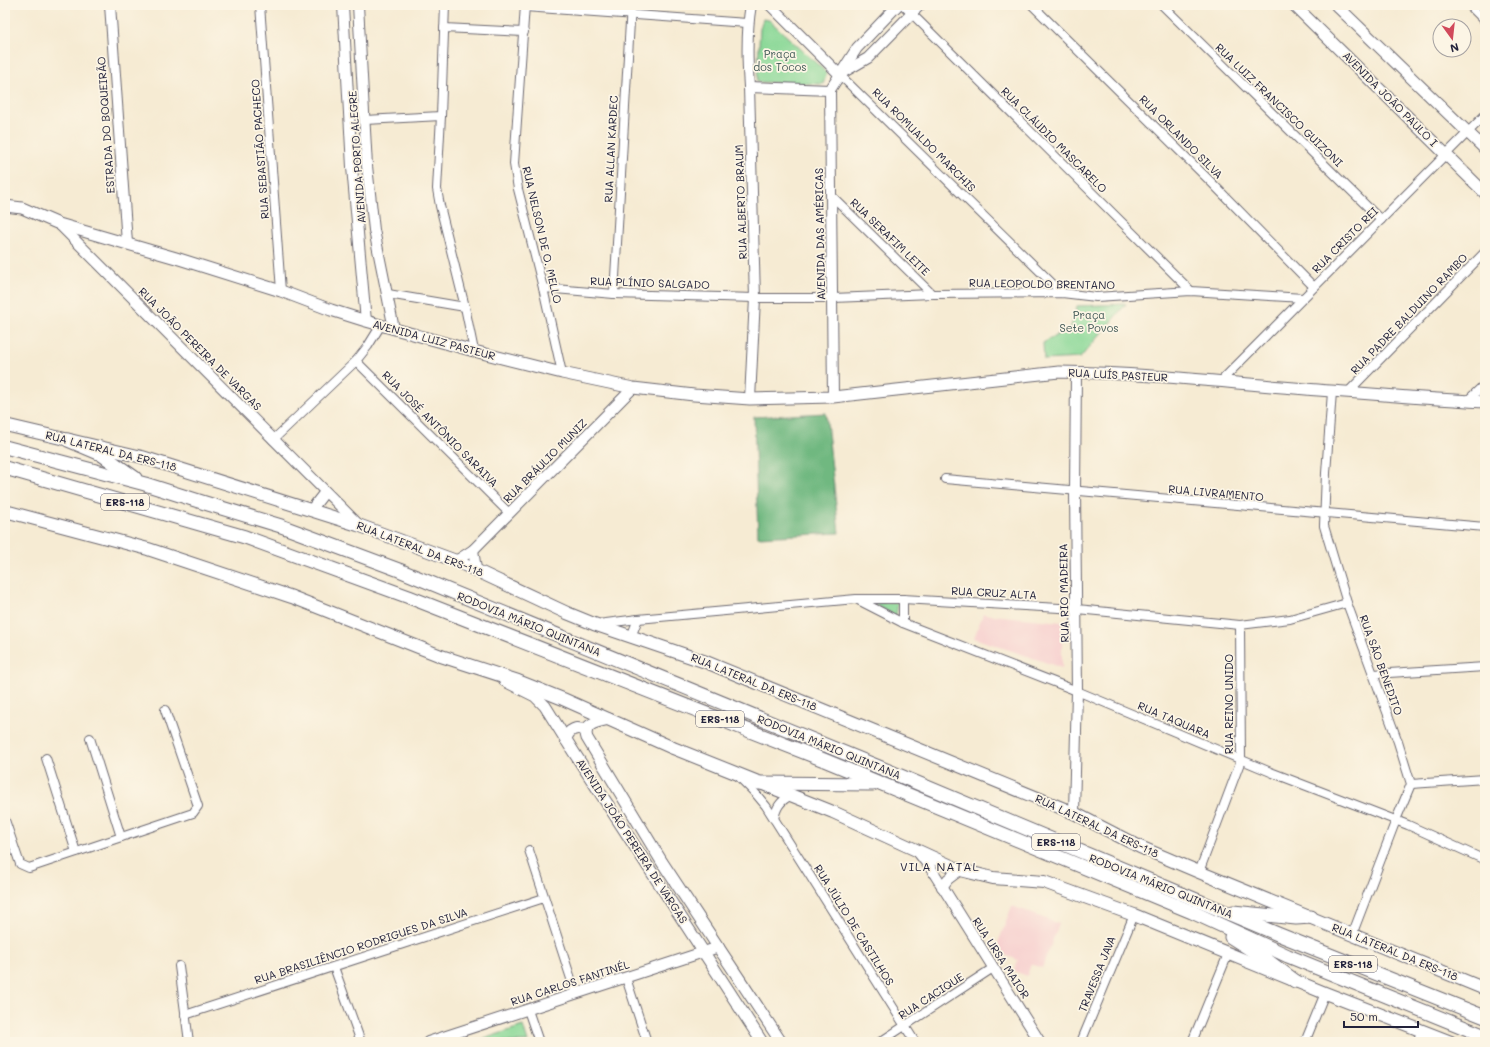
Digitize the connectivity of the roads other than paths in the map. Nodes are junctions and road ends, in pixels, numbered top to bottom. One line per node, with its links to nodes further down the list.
1 (110, 5): 44 (street, ESTRADA DO BOQUEIRÃO)
2 (260, 5): 48 (street, RUA SEBASTIÃO PACHECO)
3 (343, 5): 27 (street, AVENIDA PORTO ALEGRE)
4 (358, 5): 26 (street, AVENIDA PORTO ALEGRE)
5 (445, 5): 24 (street)
6 (631, 5): 20 (street, RUA ALLAN KARDEC)
7 (750, 5): 23 (street, RUA ALBERTO BRAUM)
8 (770, 5): 28 (street, RUA ROMUALDO MARCHIS)
9 (898, 5): 28 (street)
10 (902, 5): 21 (street, RUA CLÁUDIO MASCARELO)
11 (920, 5): 21 (street)
12 (1032, 5): 46 (street, RUA ORLANDO SILVA)
13 (1162, 5): 42 (street, RUA LUIZ FRANCISCO GUIZONI)
14 (1294, 5): 36 (main road, AVENIDA JOÃO PAULO I)
15 (1336, 5): 34 (main road)
16 (1469, 5): 22 (street)
17 (1483, 5): 19 (street)
18 (525, 6): 20 (street); 25 (street, RUA NELSON DE O. MELLO)
19 (1485, 7)
20 (631, 14): 23 (street); 52 (street, RUA ALLAN KARDEC)
21 (912, 14): 28 (street); 49 (street, RUA CLÁUDIO MASCARELO)
22 (1485, 21)
23 (747, 23): 29 (street, RUA ALBERTO BRAUM)
24 (444, 28): 25 (street); 32 (street)
25 (524, 32): 47 (street, RUA NELSON DE O. MELLO)
26 (361, 40): 27 (street); 33 (street, AVENIDA PORTO ALEGRE)
27 (345, 44): 38 (street, AVENIDA PORTO ALEGRE)
28 (840, 74): 30 (street); 50 (street, RUA ROMUALDO MARCHIS)
29 (749, 87): 30 (street); 54 (street, RUA ALBERTO BRAUM)
30 (830, 90): 40 (street, AVENIDA DAS AMÉRICAS)
31 (1485, 115): 34 (street, RUA CRISTO REI)
32 (441, 116): 33 (street); 57 (street)
33 (365, 120): 37 (street, AVENIDA PORTO ALEGRE)
34 (1467, 132): 35 (main road); 36 (street, RUA CRISTO REI)
35 (1485, 149)
36 (1446, 154): 39 (main road, AVENIDA JOÃO PAULO I); 42 (street, RUA CRISTO REI)
37 (367, 166): 38 (street); 51 (street, AVENIDA PORTO ALEGRE)
38 (352, 167): 58 (street, AVENIDA PORTO ALEGRE)
39 (1485, 193)
40 (832, 196): 53 (street, RUA SERAFIM LEITE); 55 (street, AVENIDA DAS AMÉRICAS)
41 (5, 206): 43 (main road)
42 (1381, 220): 46 (street, RUA CRISTO REI)
43 (59, 224): 44 (main road); 76 (street, RUA JOÃO PEREIRA DE VARGAS)
44 (127, 243): 48 (main road, AVENIDA LUIZ PASTEUR)
45 (1485, 252): 69 (street, RUA PADRE BALDUINO RAMBO)
46 (1314, 287): 56 (street, RUA CRISTO REI)
47 (543, 288): 52 (street, RUA PLÍNIO SALGADO); 64 (street, RUA NELSON DE O. MELLO)
48 (281, 291): 58 (main road, AVENIDA LUIZ PASTEUR)
49 (1191, 291): 50 (street, RUA LEOPOLDO BRENTANO); 56 (street, RUA LEOPOLDO BRENTANO)
50 (1062, 293): 53 (street, RUA LEOPOLDO BRENTANO)
51 (388, 294): 57 (street); 60 (street, AVENIDA PORTO ALEGRE)
52 (614, 294): 54 (street, RUA PLÍNIO SALGADO)
53 (932, 294): 55 (street, RUA LEOPOLDO BRENTANO)
54 (755, 298): 55 (street, RUA LEOPOLDO BRENTANO); 71 (street, RUA ALBERTO BRAUM)
55 (833, 298): 70 (street, AVENIDA DAS AMÉRICAS)
56 (1303, 298): 65 (street, RUA CRISTO REI)
57 (465, 307): 61 (street)
58 (366, 321): 59 (main road, AVENIDA LUIZ PASTEUR)
59 (382, 325): 60 (main road, AVENIDA LUIZ PASTEUR); 62 (street)
60 (394, 329): 61 (main road, AVENIDA LUIZ PASTEUR)
61 (474, 351): 64 (main road, AVENIDA LUIZ PASTEUR)
62 (356, 361): 76 (street); 85 (street, RUA JOSÉ ANTÔNIO SARAIVA)
63 (1076, 372): 65 (main road, RUA LUÍS PASTEUR); 70 (main road, RUA LUÍS PASTEUR); 81 (street, RUA RIO MADEIRA)
64 (562, 373): 67 (main road, AVENIDA LUIZ PASTEUR)
65 (1221, 381): 68 (main road, RUA LUÍS PASTEUR)
66 (1485, 384): 72 (street)
67 (633, 388): 71 (main road, AVENIDA LUIZ PASTEUR); 85 (street, RUA BRÁULIO MUNIZ)
68 (1332, 392): 69 (main road, RUA LUÍS PASTEUR); 86 (street, RUA SÃO BENEDITO)
69 (1348, 392): 72 (main road, RUA LUÍS PASTEUR)
70 (833, 397): 71 (main road, RUA LUÍS PASTEUR)
71 (750, 399)
72 (1467, 401): 73 (main road, RUA LUÍS PASTEUR)
73 (1485, 402)
74 (5, 425): 75 (main road, RUA LATERAL DA ERS-118)
75 (68, 440): 80 (highway); 83 (main road, RUA LATERAL DA ERS-118)
76 (273, 440): 82 (street, RUA JOÃO PEREIRA DE VARGAS)
77 (5, 447): 80 (highway, RODOVIA MÁRIO QUINTANA / ERS-118)
78 (5, 468): 115 (highway, RODOVIA MÁRIO QUINTANA / ERS-118)
79 (945, 479): 81 (street, RUA LIVRAMENTO)
80 (145, 484): 133 (highway, RODOVIA MÁRIO QUINTANA / ERS-118)
81 (1075, 491): 86 (street, RUA LIVRAMENTO); 95 (street, RUA RIO MADEIRA)
82 (325, 492): 83 (street); 87 (street, RUA JOÃO PEREIRA DE VARGAS)
83 (311, 510): 87 (main road, RUA LATERAL DA ERS-118)
84 (5, 511): 102 (main road)
85 (509, 513): 89 (street, RUA BRÁULIO MUNIZ)
86 (1324, 513): 88 (street, RUA LIVRAMENTO); 94 (street, RUA SÃO BENEDITO)
87 (358, 524): 90 (main road, RUA LATERAL DA ERS-118)
88 (1485, 527)
89 (473, 550): 90 (street, RUA BRÁULIO MUNIZ); 91 (street)
90 (456, 561): 91 (main road, RUA LATERAL DA ERS-118)
91 (476, 570): 98 (main road, RUA LATERAL DA ERS-118)
92 (903, 599): 93 (street, RUA CRUZ ALTA); 95 (street, RUA CRUZ ALTA); 97 (street)
93 (856, 600): 96 (street, RUA CRUZ ALTA); 97 (street, RUA TAQUARA)
94 (1347, 603): 99 (street, RUA CRUZ ALTA); 103 (street, RUA SÃO BENEDITO)
95 (1077, 609): 99 (street, RUA CRUZ ALTA); 104 (street, RUA RIO MADEIRA)
96 (638, 619): 98 (street, RUA CRUZ ALTA); 100 (street)
97 (903, 623): 104 (street, RUA TAQUARA)
98 (594, 624): 100 (main road, RUA LATERAL DA ERS-118)
99 (1240, 625): 111 (street, RUA REINO UNIDO)
100 (631, 637): 118 (main road, RUA LATERAL DA ERS-118)
101 (1485, 667): 103 (street)
102 (478, 668): 106 (main road); 109 (main road, AVENIDA JOÃO PEREIRA DE VARGAS)
103 (1373, 674): 116 (street, RUA SÃO BENEDITO)
104 (1077, 691): 111 (street, RUA TAQUARA); 118 (street, RUA RIO MADEIRA)
105 (165, 710): 122 (street)
106 (609, 719): 107 (main road); 112 (main road)
107 (586, 731): 109 (main road); 127 (main road, AVENIDA JOÃO PEREIRA DE VARGAS)
108 (90, 738): 122 (street)
109 (566, 740): 128 (main road, AVENIDA JOÃO PEREIRA DE VARGAS)
110 (46, 758): 124 (street)
111 (1241, 760): 120 (street, RUA TAQUARA); 130 (street, RUA REINO UNIDO)
112 (734, 773): 114 (main road); 119 (street, RUA JÚLIO DE CASTILHOS)
113 (1485, 779): 116 (street)
114 (757, 783): 115 (highway); 117 (main road)
115 (879, 784): 134 (highway, RODOVIA MÁRIO QUINTANA / ERS-118)
116 (1411, 784): 120 (street)
117 (790, 796): 119 (street); 125 (main road)
118 (1074, 814): 130 (main road, RUA LATERAL DA ERS-118)
119 (774, 819): 152 (street, RUA JÚLIO DE CASTILHOS)
120 (1396, 820): 126 (street, RUA TAQUARA); 137 (street)
121 (6, 823): 124 (street)
122 (121, 837): 124 (street)
123 (529, 850): 132 (street)
124 (76, 852)
125 (918, 852): 129 (main road); 131 (street, RUA URSA MAIOR)
126 (1485, 860)
127 (662, 862): 128 (main road); 138 (main road, AVENIDA JOÃO PEREIRA DE VARGAS)
128 (650, 869): 139 (main road, AVENIDA JOÃO PEREIRA DE VARGAS)
129 (960, 870): 131 (street); 135 (main road)
130 (1199, 872): 136 (main road, RUA LATERAL DA ERS-118)
131 (942, 887): 143 (street, RUA URSA MAIOR)
132 (544, 898): 142 (street, RUA BRASILIÊNCIO RODRIGUES DA SILVA); 148 (street)
133 (1221, 911): 136 (highway); 151 (highway, RODOVIA MÁRIO QUINTANA / ERS-118)
134 (1192, 912): 145 (highway); 154 (highway, RODOVIA MÁRIO QUINTANA / ERS-118)
135 (1134, 915): 140 (main road); 165 (street, TRAVESSA JAVA)
136 (1311, 917): 137 (main road, RUA LATERAL DA ERS-118)
137 (1352, 935): 146 (main road, RUA LATERAL DA ERS-118)
138 (720, 947): 139 (street, RUA CARLOS FANTINÉL); 161 (main road, AVENIDA JOÃO PEREIRA DE VARGAS)
139 (704, 952): 144 (street, RUA CARLOS FANTINÉL); 160 (main road, AVENIDA JOÃO PEREIRA DE VARGAS)
140 (1228, 954): 145 (main road); 166 (street)
141 (178, 966): 150 (street)
142 (334, 967): 150 (street, RUA BRASILIÊNCIO RODRIGUES DA SILVA); 156 (street)
143 (993, 968): 152 (street, RUA CACIQUE); 164 (street, RUA URSA MAIOR)
144 (626, 978): 148 (street, RUA CARLOS FANTINÉL); 159 (street)
145 (1295, 981): 147 (main road)
146 (1485, 989)
147 (1325, 993): 153 (main road); 167 (street)
148 (576, 994): 149 (street, RUA CARLOS FANTINÉL)
149 (528, 1010): 157 (street, RUA CARLOS FANTINÉL); 158 (street)
150 (186, 1015): 155 (street)
151 (1485, 1017)
152 (905, 1026): 162 (street, RUA CACIQUE); 163 (street, RUA JÚLIO DE CASTILHOS)
153 (1422, 1030): 168 (street); 169 (main road)
154 (1485, 1036)
155 (189, 1042)
156 (361, 1042)
157 (428, 1042)
158 (539, 1042)
159 (647, 1042)
160 (762, 1042)
161 (781, 1042)
162 (880, 1042)
163 (915, 1042)
164 (1040, 1042)
165 (1081, 1042)
166 (1192, 1042)
167 (1305, 1042)
168 (1417, 1042)
169 (1451, 1042)

